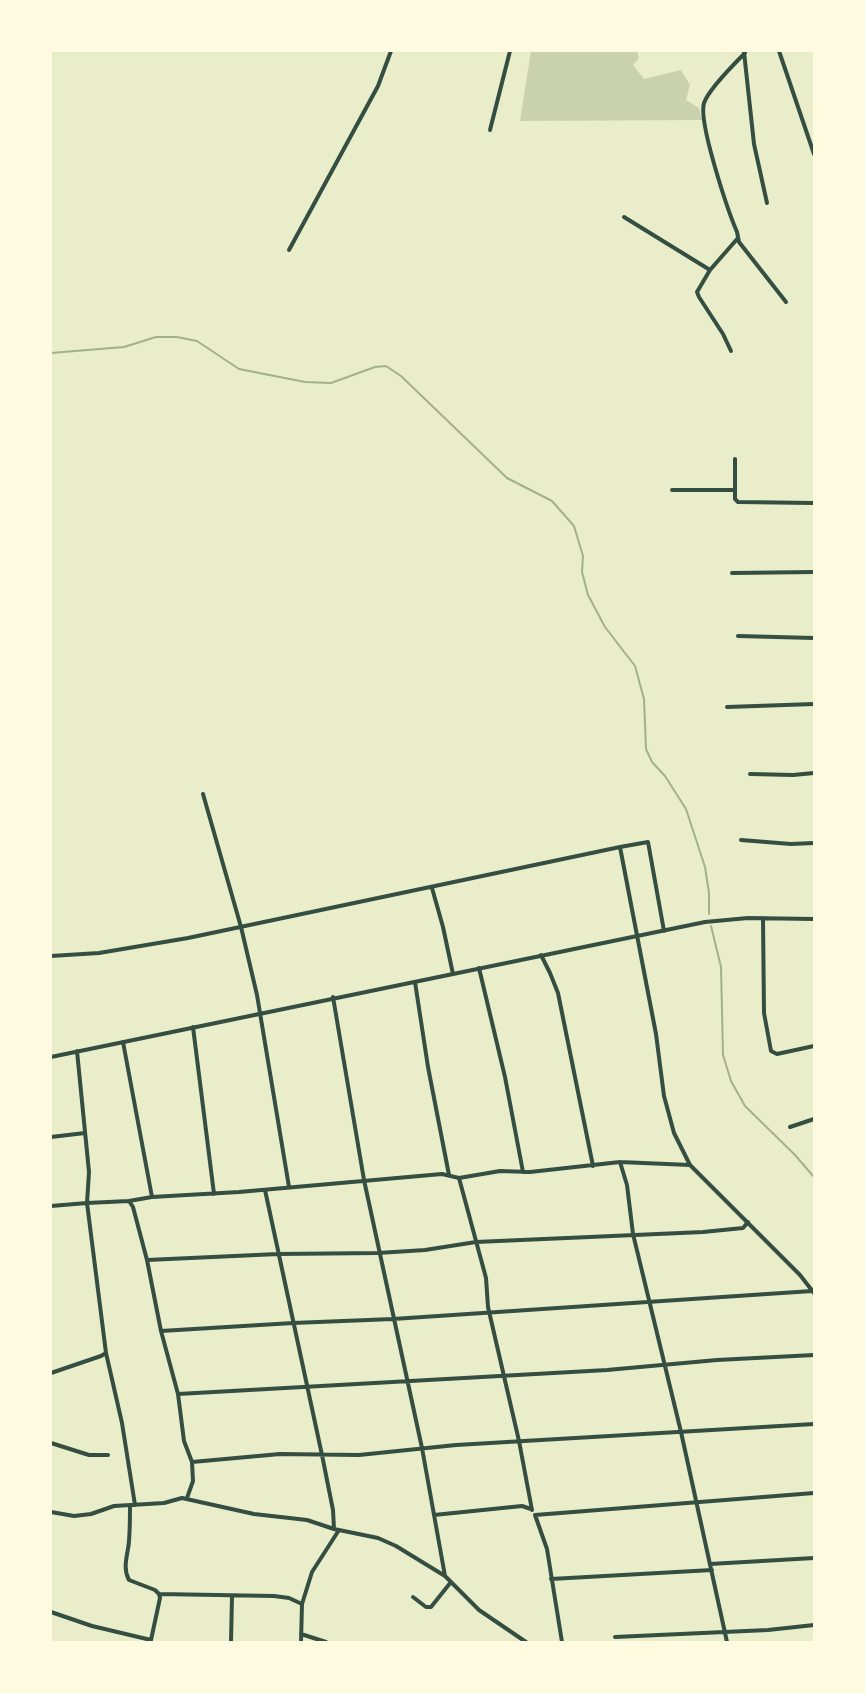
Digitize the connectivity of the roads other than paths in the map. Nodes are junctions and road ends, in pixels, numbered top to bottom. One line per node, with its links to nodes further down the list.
1 (391, 51): 10 (street)
2 (510, 51): 5 (street)
3 (779, 51): 6 (street)
4 (744, 52): 7 (street); 9 (street)
5 (490, 130)
6 (814, 154)
7 (767, 203)
8 (624, 217): 11 (street)
9 (738, 237): 11 (street); 12 (street)
10 (289, 250)
11 (710, 270): 13 (street)
12 (786, 303)
13 (731, 351)
14 (735, 459): 16 (street)
15 (672, 490): 16 (street)
16 (735, 490): 17 (street)
17 (814, 503)
18 (814, 572): 19 (street)
19 (732, 573)
20 (738, 636): 21 (street)
21 (814, 638)
22 (814, 704): 23 (street)
23 (727, 707)
24 (814, 773): 25 (street)
25 (750, 774)
26 (203, 794): 33 (street)
27 (741, 840): 28 (street)
28 (814, 843)
29 (620, 847): 30 (street); 34 (street); 35 (street)
30 (432, 888): 33 (street); 39 (street)
31 (763, 918): 32 (street); 34 (street); 45 (street)
32 (814, 919)
33 (241, 927): 36 (street); 42 (street)
34 (664, 931): 35 (street)
35 (636, 937): 37 (street); 53 (street)
36 (51, 956)
37 (541, 956): 38 (street); 54 (street)
38 (479, 968): 39 (street); 55 (street)
39 (453, 974): 40 (street)
40 (415, 982): 41 (street); 56 (street)
41 (333, 998): 42 (street); 58 (street)
42 (260, 1013): 43 (street); 59 (street)
43 (194, 1027): 44 (street); 61 (street)
44 (123, 1042): 46 (street); 62 (street)
45 (814, 1046)
46 (77, 1051): 47 (street); 50 (street)
47 (51, 1057)
48 (814, 1119): 49 (street)
49 (790, 1127)
50 (85, 1133): 51 (street); 64 (street)
51 (51, 1137)
52 (620, 1162): 53 (street); 54 (street); 67 (street)
53 (690, 1165): 66 (street)
54 (593, 1166): 55 (street)
55 (523, 1172): 57 (street)
56 (449, 1175): 57 (street); 58 (street)
57 (459, 1178): 68 (street)
58 (364, 1180): 59 (street); 69 (street)
59 (289, 1187): 60 (street)
60 (265, 1190): 61 (street); 70 (street)
61 (214, 1194): 62 (street)
62 (152, 1197): 63 (street)
63 (129, 1201): 64 (street); 71 (street)
64 (87, 1203): 65 (street); 78 (street)
65 (51, 1206)
66 (748, 1222): 67 (street); 72 (street)
67 (633, 1234): 68 (street); 73 (street)
68 (476, 1242): 69 (street); 74 (street)
69 (378, 1253): 70 (street); 75 (street)
70 (278, 1254): 71 (street); 76 (street)
71 (147, 1260): 77 (street)
72 (813, 1292): 73 (street)
73 (650, 1303): 74 (street); 80 (street)
74 (490, 1312): 75 (street); 82 (street)
75 (393, 1319): 76 (street); 83 (street)
76 (293, 1323): 77 (street); 84 (street)
77 (161, 1332): 85 (street)
78 (106, 1353): 81 (street); 97 (street)
79 (814, 1355): 80 (street)
80 (666, 1365): 82 (street); 87 (street)
81 (51, 1373)
82 (505, 1376): 83 (street); 88 (street)
83 (406, 1382): 84 (street); 90 (street)
84 (308, 1388): 85 (street); 92 (street)
85 (178, 1394): 93 (street)
86 (814, 1424): 87 (street)
87 (681, 1431): 88 (street); 96 (street)
88 (519, 1441): 90 (street); 98 (street)
89 (51, 1443): 91 (street)
90 (422, 1448): 92 (street); 100 (street)
91 (108, 1455)
92 (322, 1455): 93 (street); 102 (street)
93 (192, 1462): 95 (street)
94 (814, 1493): 96 (street)
95 (188, 1498): 97 (street); 102 (street)
96 (697, 1502): 101 (street); 104 (street)
97 (132, 1505): 99 (street); 109 (street)
98 (532, 1510): 100 (street); 101 (street)
99 (51, 1512)
100 (434, 1515): 106 (street)
101 (535, 1515): 107 (street)
102 (337, 1529): 106 (street); 112 (street)
103 (814, 1558): 104 (street)
104 (710, 1564): 105 (street)
105 (712, 1570): 107 (street); 115 (street)
106 (445, 1576): 108 (street)
107 (552, 1579): 123 (street)
108 (451, 1582): 111 (street); 122 (street)
109 (159, 1594): 110 (street); 118 (street)
110 (232, 1596): 112 (street); 119 (street)
111 (413, 1597)
112 (302, 1604): 116 (street)
113 (51, 1612): 118 (street)
114 (814, 1625): 115 (street)
115 (725, 1630): 117 (street); 124 (street)
116 (301, 1634): 120 (street); 121 (street)
117 (615, 1636)
118 (151, 1641)
119 (231, 1642)
120 (301, 1642)
121 (326, 1642)
122 (524, 1642)
123 (562, 1642)
124 (727, 1642)

